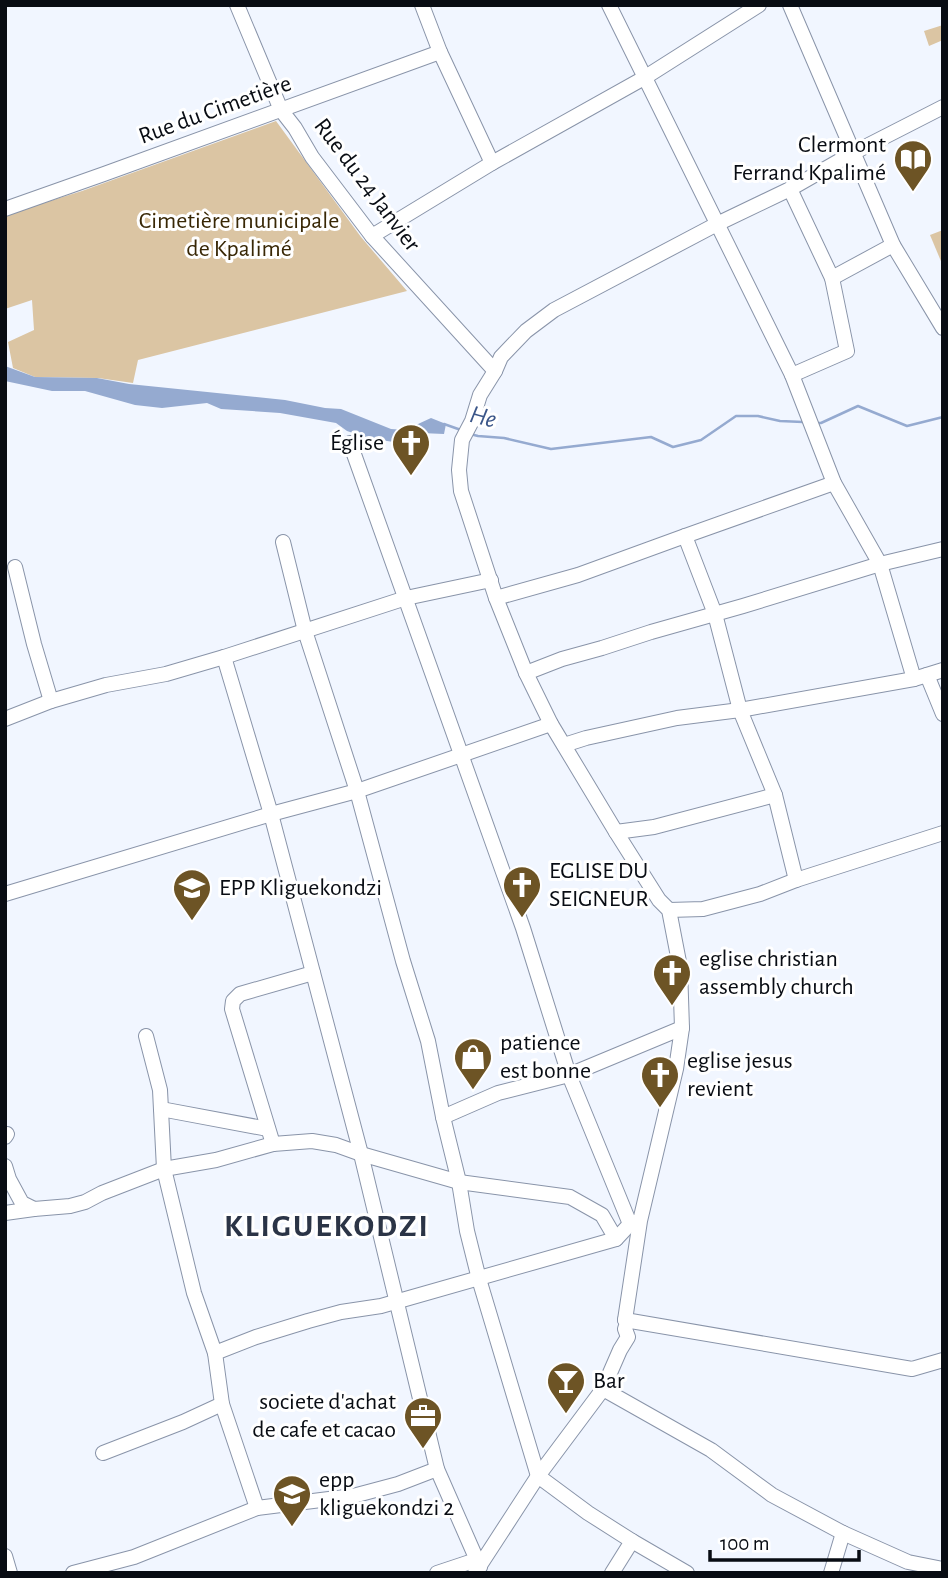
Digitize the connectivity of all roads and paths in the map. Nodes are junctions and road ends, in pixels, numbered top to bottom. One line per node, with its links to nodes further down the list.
1 (237, 5): 9 (street, Rue du 24 Janvier)
2 (422, 5): 6 (street)
3 (609, 5): 7 (street)
4 (759, 5): 7 (street)
5 (790, 5): 10 (street)
6 (440, 52): 9 (street, Rue du Cimetière); 11 (street)
7 (644, 78): 11 (street); 14 (street)
8 (943, 107): 10 (street)
9 (281, 110): 13 (street, Rue du Cimetière); 15 (street, Rue du 24 Janvier)
10 (853, 153): 12 (street); 16 (street)
11 (492, 163): 15 (street)
12 (790, 189): 14 (street); 17 (street)
13 (5, 209)
14 (717, 224): 19 (street); 20 (street)
15 (372, 236): 19 (street, Rue du 24 Janvier)
16 (893, 245): 17 (street); 18 (street)
17 (832, 278): 20 (street)
18 (943, 328)
19 (495, 371): 28 (street)
20 (792, 375): 22 (street)
21 (350, 443): 30 (street)
22 (834, 483): 23 (street); 26 (street)
23 (685, 536): 29 (street); 31 (street)
24 (283, 542): 32 (street)
25 (943, 549): 26 (street)
26 (880, 564): 31 (street); 36 (street)
27 (15, 567): 37 (street)
28 (491, 580): 29 (street); 30 (street)
29 (496, 597): 35 (street)
30 (406, 598): 32 (street); 43 (street)
31 (715, 614): 35 (street); 38 (street)
32 (305, 631): 33 (street); 44 (street)
33 (224, 657): 37 (street); 46 (street)
34 (943, 670): 36 (street)
35 (526, 673): 41 (street)
36 (921, 677): 38 (street); 39 (street)
37 (51, 701): 40 (street)
38 (740, 710): 42 (street); 45 (street)
39 (943, 714)
40 (5, 719)
41 (551, 724): 42 (street); 43 (street)
42 (564, 745): 47 (street)
43 (461, 756): 44 (street); 55 (street)
44 (357, 791): 46 (street); 57 (street)
45 (775, 795): 47 (street); 49 (street)
46 (271, 814): 50 (street); 52 (street)
47 (616, 832): 51 (street)
48 (943, 833): 49 (street)
49 (796, 880): 51 (street)
50 (5, 894)
51 (669, 910): 53 (street)
52 (313, 973): 58 (street); 60 (street)
53 (681, 1028): 55 (street); 66 (street)
54 (146, 1036): 56 (street)
55 (569, 1075): 57 (street); 66 (street)
56 (161, 1109): 58 (street); 62 (street)
57 (443, 1117): 63 (street)
58 (268, 1129): 59 (street)
59 (273, 1144): 60 (street); 62 (street)
60 (361, 1154): 63 (street); 69 (street)
61 (5, 1166): 64 (street)
62 (164, 1169): 64 (street); 71 (street)
63 (459, 1182): 67 (street); 68 (street)
64 (34, 1209): 65 (street)
65 (5, 1213)
66 (635, 1222): 67 (street); 70 (street)
67 (616, 1239): 68 (street)
68 (480, 1279): 69 (street); 78 (street)
69 (396, 1301): 71 (street); 77 (street)
70 (625, 1320): 72 (street); 74 (street)
71 (215, 1353): 75 (street)
72 (937, 1361): 73 (street)
73 (943, 1374)
74 (603, 1389): 78 (street); 80 (street)
75 (222, 1404): 76 (street); 79 (street)
76 (103, 1452)
77 (437, 1469): 79 (street); 83 (street)
78 (538, 1476): 81 (street); 83 (street)
79 (257, 1508): 86 (street)
80 (843, 1533): 84 (street); 90 (street)
81 (632, 1541): 88 (street); 89 (street)
82 (5, 1556): 85 (street)
83 (477, 1566): 87 (street)
84 (943, 1569)
85 (10, 1573)
86 (73, 1573)
87 (437, 1573)
88 (612, 1573)
89 (687, 1573)
90 (831, 1573)

